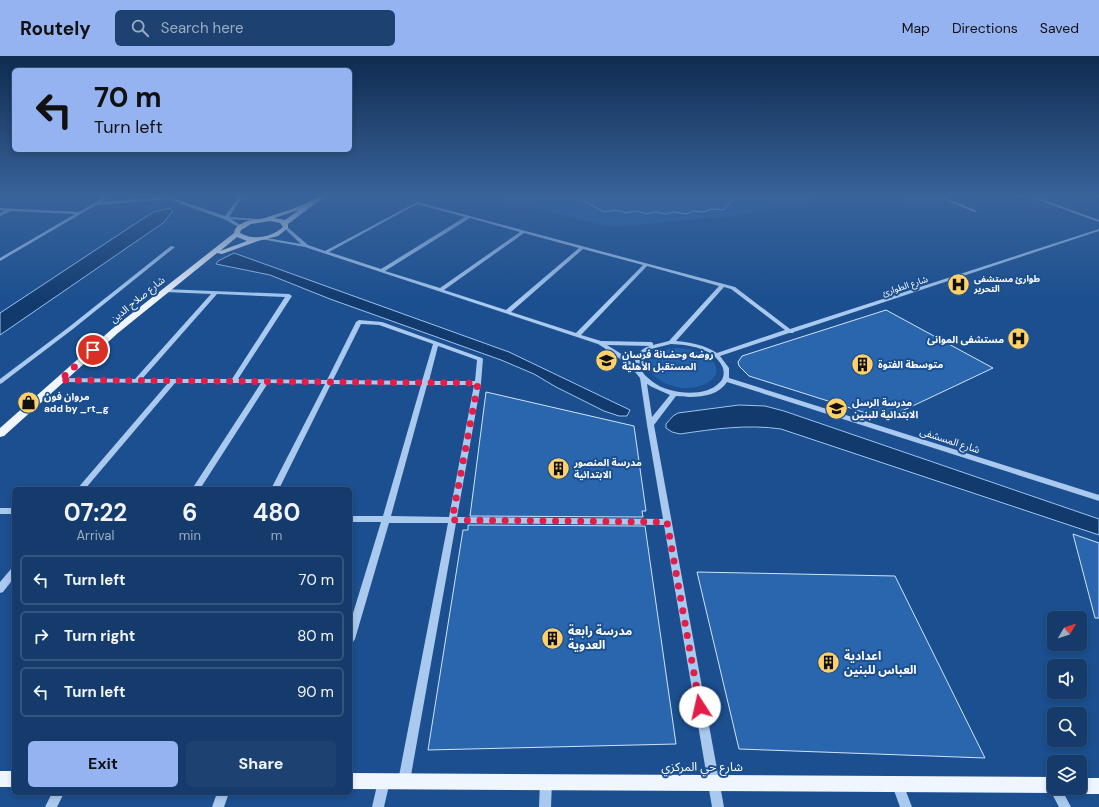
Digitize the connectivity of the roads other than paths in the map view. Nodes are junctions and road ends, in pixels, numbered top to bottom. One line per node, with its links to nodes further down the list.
1 (47, 232): 16 (street)
2 (237, 232): 18 (main road, شارع صلاح الدين)
3 (241, 232): 10 (main road)
4 (280, 232): 10 (main road, شارع صلاح الدين)
5 (293, 232): 11 (street)
6 (363, 232): 14 (street)
7 (446, 232): 20 (street)
8 (523, 232): 13 (street); 23 (street)
9 (1093, 232): 26 (street, شارع الطوارئ)
10 (260, 238): 11 (street); 18 (main road, شارع صلاح الدين)
11 (306, 246): 14 (street)
12 (172, 247): 41 (street)
13 (582, 248): 19 (street); 25 (street)
14 (326, 252): 20 (street)
15 (0, 256): 16 (street)
16 (6, 256): 17 (street)
17 (0, 260)
18 (200, 262): 22 (main road, شارع صلاح الدين)
19 (646, 265): 21 (street); 27 (street)
20 (381, 271): 23 (street)
21 (723, 285): 26 (street); 28 (street)
22 (165, 290): 24 (street); 36 (main road, شارع صلاح الدين)
23 (441, 290): 25 (street)
24 (214, 293): 37 (street); 39 (street)
25 (507, 312): 27 (street)
26 (791, 332): 32 (street, شارع الطوارئ)
27 (578, 335): 30 (street)
28 (671, 342): 31 (street); 32 (street)
29 (436, 343): 42 (street); 43 (street); 44 (street)
30 (600, 343): 31 (street); 33 (street)
31 (658, 344): 33 (street)
32 (716, 355): 35 (street)
33 (638, 372): 34 (street)
34 (643, 379): 45 (street); 46 (street)
35 (726, 379): 45 (street); 51 (street, شارع المسشفى)
36 (60, 380): 37 (street); 47 (main road, شارع صلاح الدين)
37 (137, 380): 38 (street)
38 (173, 381): 39 (street); 48 (street)
39 (234, 381): 40 (street)
40 (266, 381): 42 (street); 49 (street)
41 (0, 382)
42 (329, 382): 43 (street); 50 (street)
43 (425, 383): 44 (street); 55 (street)
44 (478, 383): 56 (street)
45 (674, 394): 46 (street)
46 (650, 425): 57 (street)
47 (0, 434)
48 (83, 487)
49 (197, 487)
50 (276, 487)
51 (1099, 498)
52 (0, 511): 53 (street)
53 (12, 511)
54 (352, 519): 55 (street)
55 (386, 520): 56 (street); 60 (street)
56 (452, 520): 57 (street); 65 (street)
57 (667, 522): 67 (street)
58 (12, 575): 59 (street)
59 (0, 590)
60 (352, 632)
61 (0, 778): 62 (main road)
62 (12, 779)
63 (352, 781): 64 (main road, شارع حي المركزي)
64 (384, 781): 65 (main road, شارع حي المركزي); 77 (street)
65 (404, 781): 66 (main road, شارع حي المركزي)
66 (546, 782): 67 (main road, شارع حي المركزي); 78 (street)
67 (714, 784): 68 (main road, شارع حي المركزي); 79 (street)
68 (898, 784): 69 (main road, شارع حي المركزي); 80 (street)
69 (1047, 786)
70 (1087, 786): 71 (main road)
71 (1099, 786)
72 (57, 795): 75 (street)
73 (222, 795): 76 (street)
74 (1059, 795): 81 (street)
75 (51, 807)
76 (218, 807)
77 (378, 807)
78 (546, 807)
79 (718, 807)
80 (906, 807)
81 (1065, 807)

